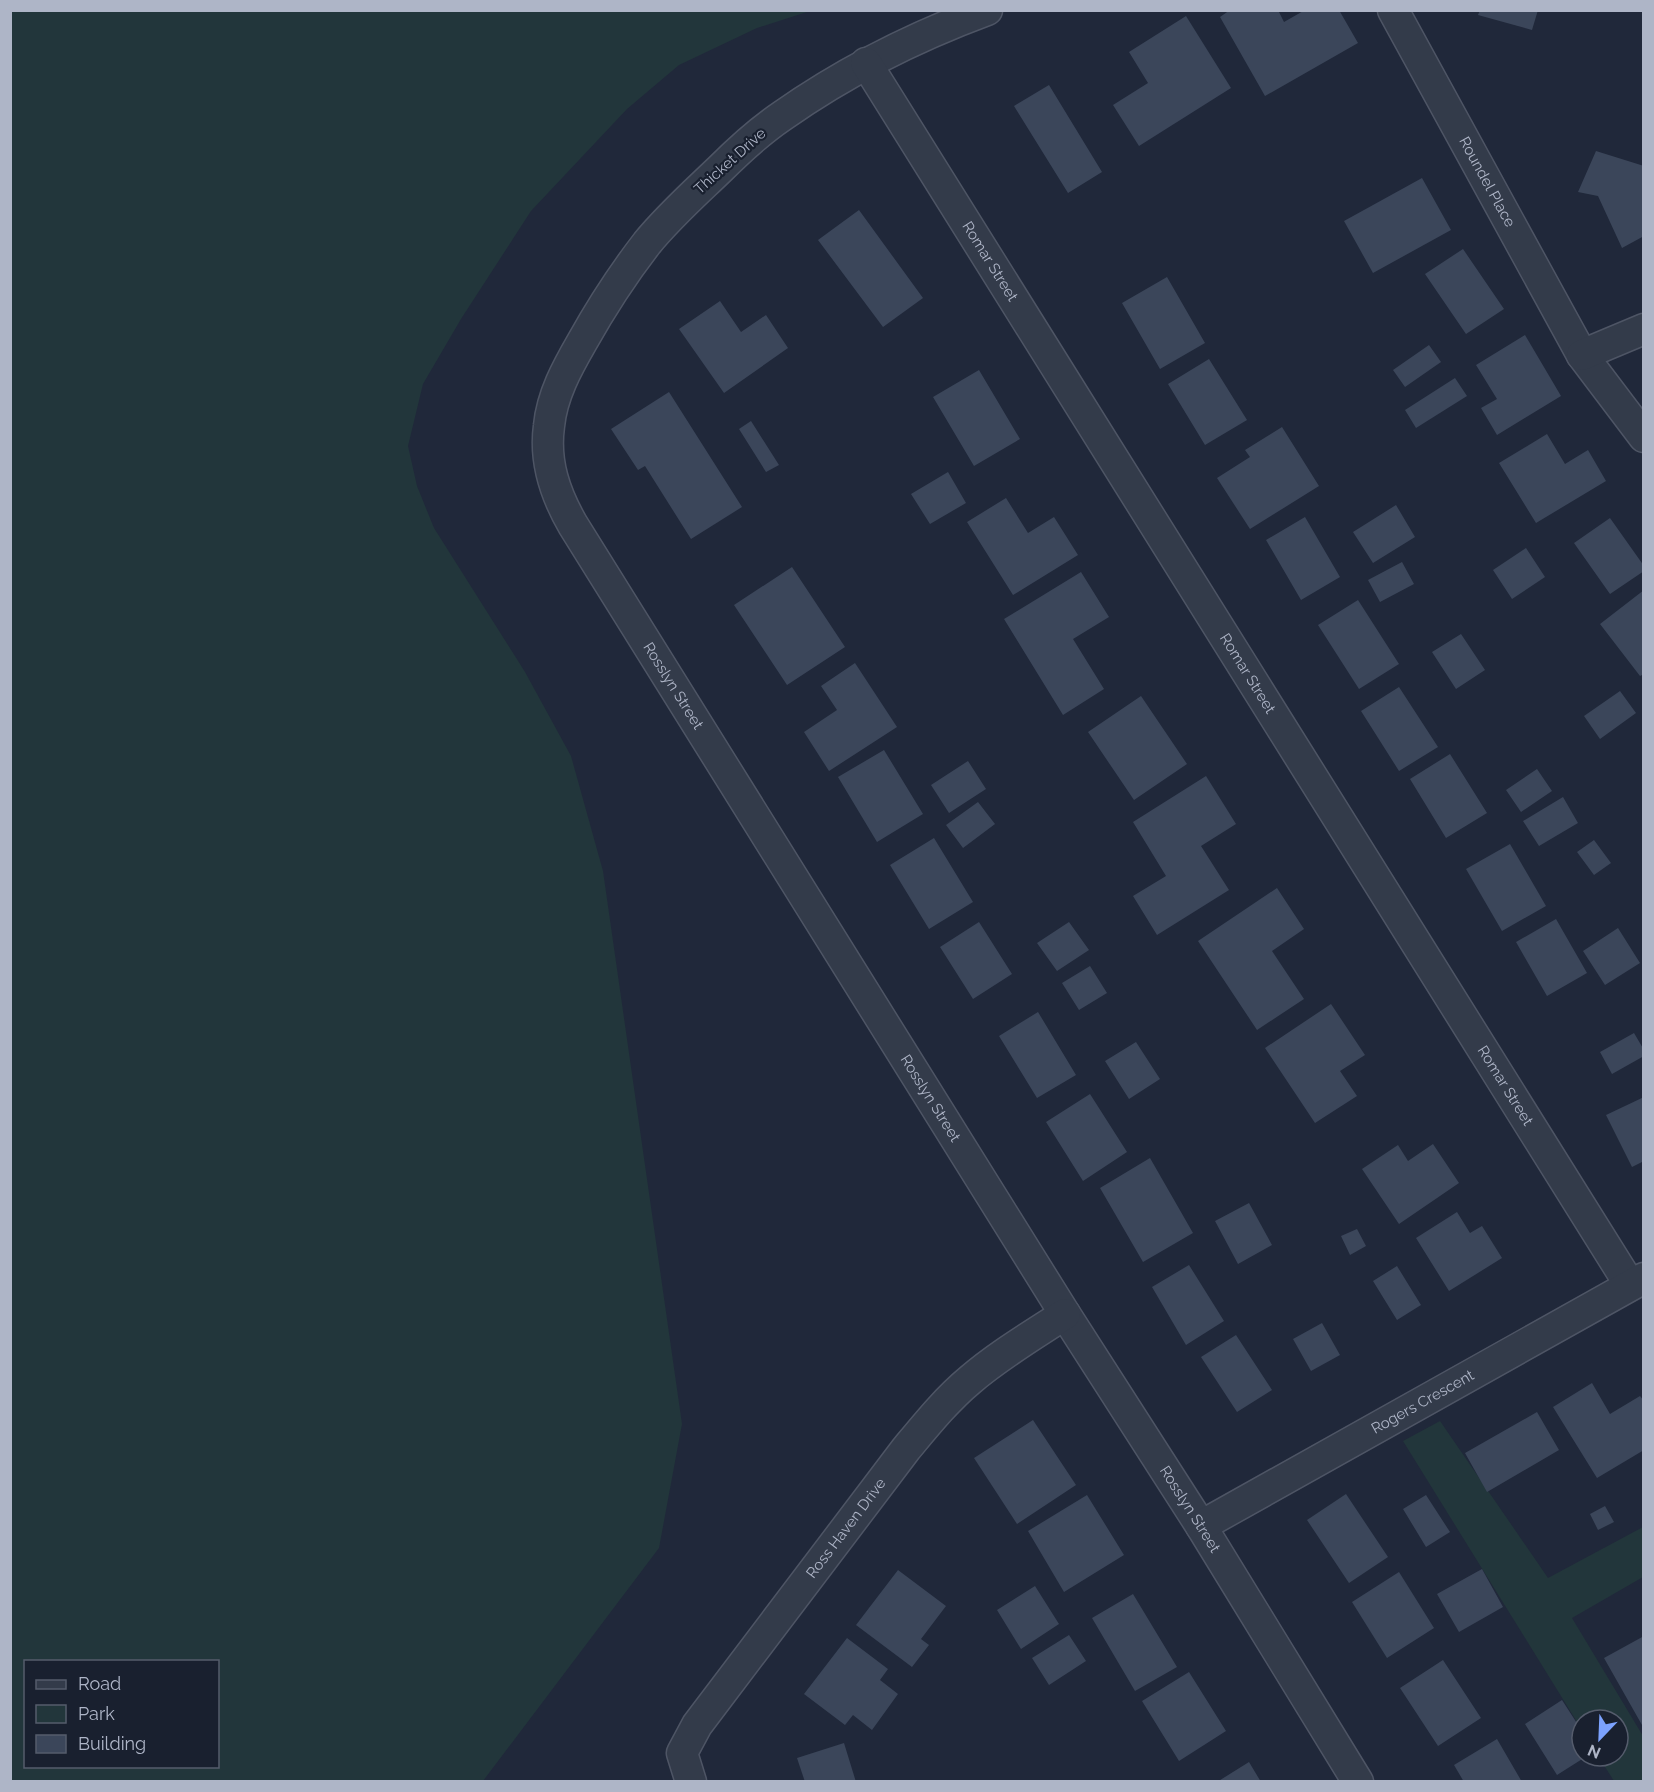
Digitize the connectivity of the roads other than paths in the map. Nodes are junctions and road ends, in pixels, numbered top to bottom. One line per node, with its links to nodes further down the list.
1 (987, 10): 3 (street, Thicket Drive)
2 (1393, 10): 5 (street, Roundel Place)
3 (866, 63): 6 (street, Thicket Drive); 8 (street, Romar Street)
4 (1644, 329): 5 (street)
5 (1582, 356): 7 (street, Roundel Place)
6 (554, 400): 9 (street, Rosslyn Street)
7 (1644, 437)
8 (1637, 1281): 10 (street, Rogers Crescent)
9 (1065, 1314): 10 (street, Rosslyn Street); 11 (street, Ross Haven Drive)
10 (1201, 1526): 12 (street, Rosslyn Street)
11 (691, 1782)
12 (1358, 1782)

